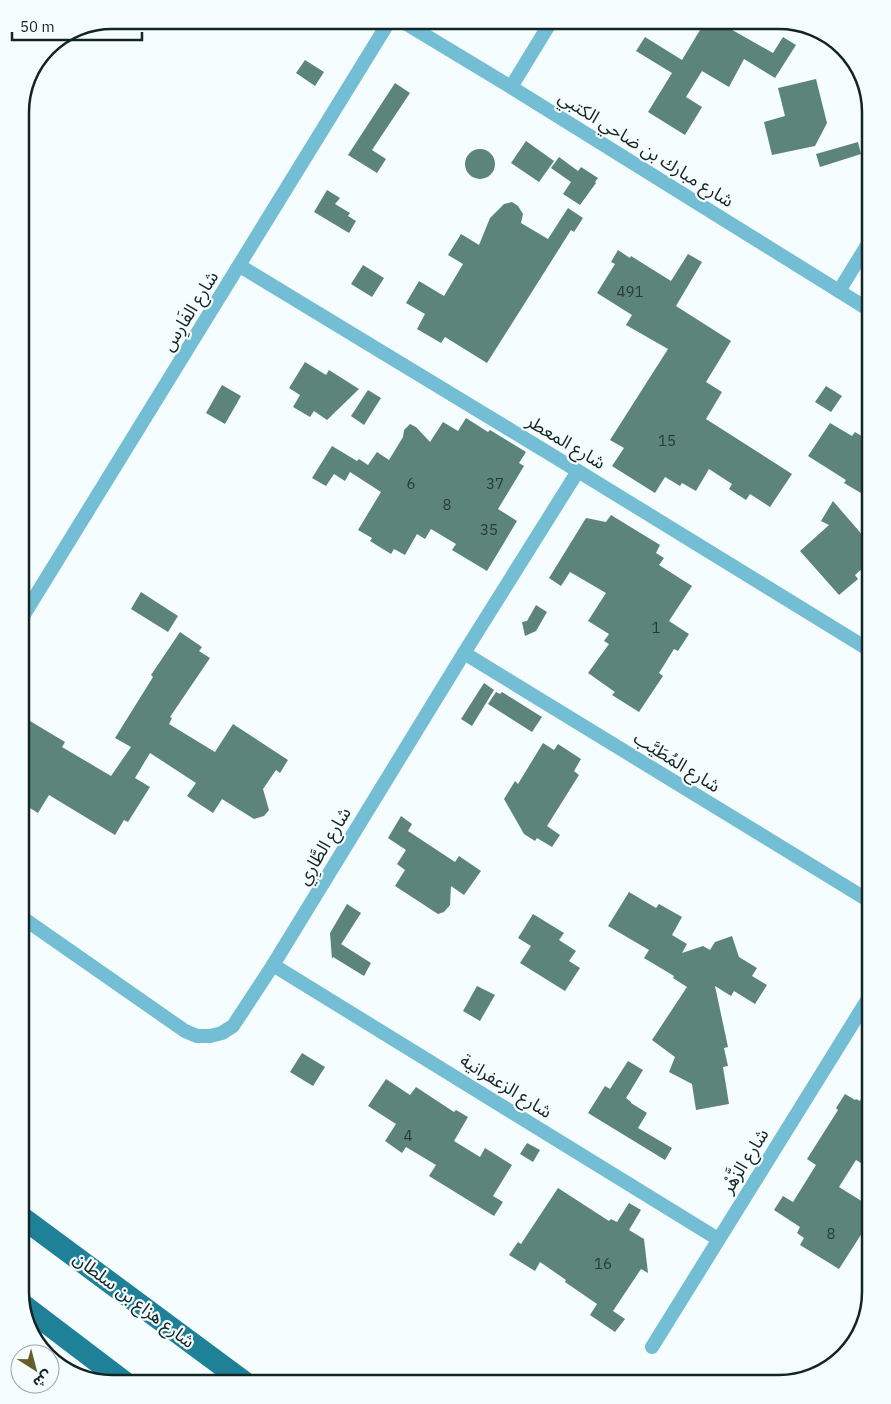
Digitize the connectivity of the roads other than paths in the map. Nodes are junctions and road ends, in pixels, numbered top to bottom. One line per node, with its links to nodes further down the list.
1 (385, 29): 6 (street, شارع الفَارِس)
2 (415, 29): 4 (street, شارع مبارك بن ضاحي الكتبي)
3 (546, 29): 4 (street)
4 (511, 87): 7 (street, شارع مبارك بن ضاحي الكتبي)
5 (862, 255): 7 (street)
6 (240, 266): 9 (street, شارع المعطر); 10 (street, شارع الفَارِس)
7 (839, 292): 8 (street, شارع مبارك بن ضاحي الكتبي)
8 (862, 306)
9 (578, 471): 11 (street, شارع المعطر); 12 (street, شارع الطَّارِي)
10 (29, 606)
11 (862, 646)
12 (464, 653): 13 (street, شارع المُطَيَّب); 15 (street, شارع الطَّارِي)
13 (862, 896)
14 (29, 922): 15 (street, شارع الطَّارِي)
15 (273, 965): 18 (street, شارع الزعفرانية)
16 (862, 1008): 18 (street, شارع الزَّهْر)
17 (29, 1223): 22 (main road, شارع هزاع بن سلطان)
18 (718, 1240): 20 (street, شارع الزَّهْر)
19 (31, 1311): 21 (main road)
20 (652, 1347)
21 (115, 1375)
22 (236, 1375)

